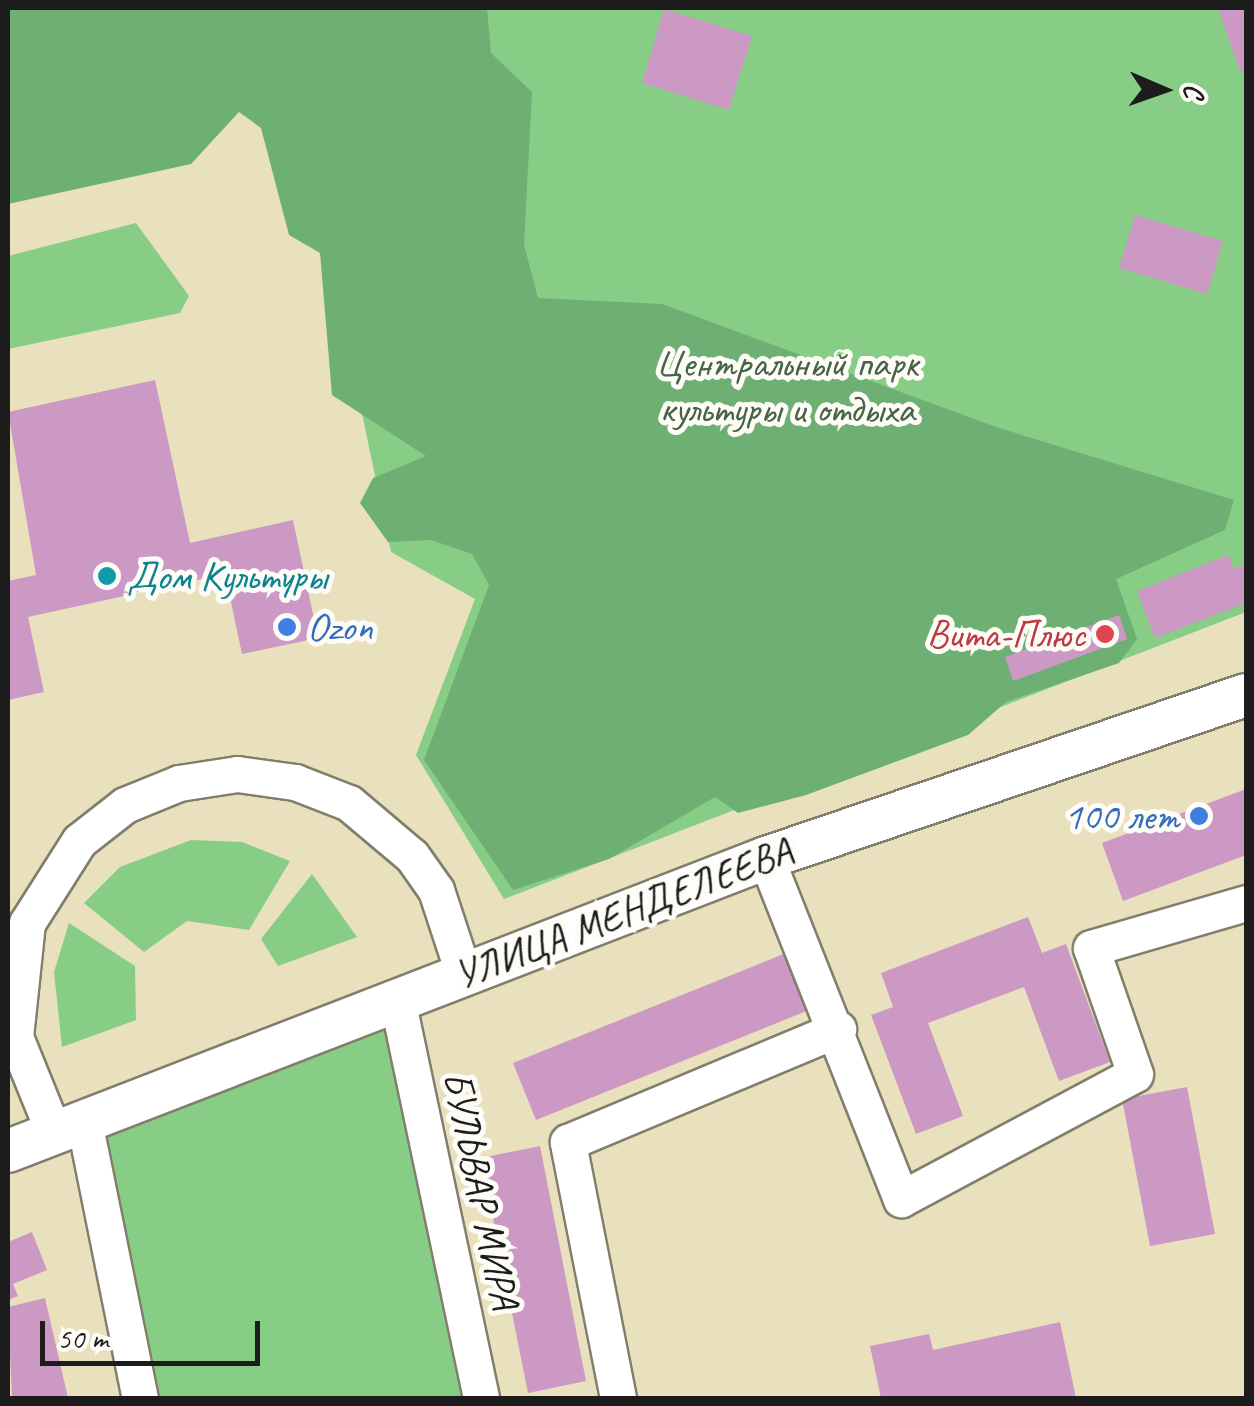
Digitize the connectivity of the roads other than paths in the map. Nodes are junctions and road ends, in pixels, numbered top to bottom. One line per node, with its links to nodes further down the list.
1 (1246, 695): 2 (main road, УЛИЦА МЕНДЕЛЕЕВА)
2 (766, 858): 4 (main road, УЛИЦА МЕНДЕЛЕЕВА); 6 (street)
3 (1246, 903): 6 (street)
4 (463, 972): 5 (main road, УЛИЦА МЕНДЕЛЕЕВА); 7 (street)
5 (397, 999): 7 (main road, УЛИЦА МЕНДЕЛЕЕВА); 10 (street, БУЛЬВАР МИРА)
6 (838, 1028): 11 (street)
7 (69, 1127): 8 (main road, УЛИЦА МЕНДЕЛЕЕВА); 9 (street)
8 (8, 1151)
9 (140, 1398)
10 (482, 1398)
11 (618, 1398)

